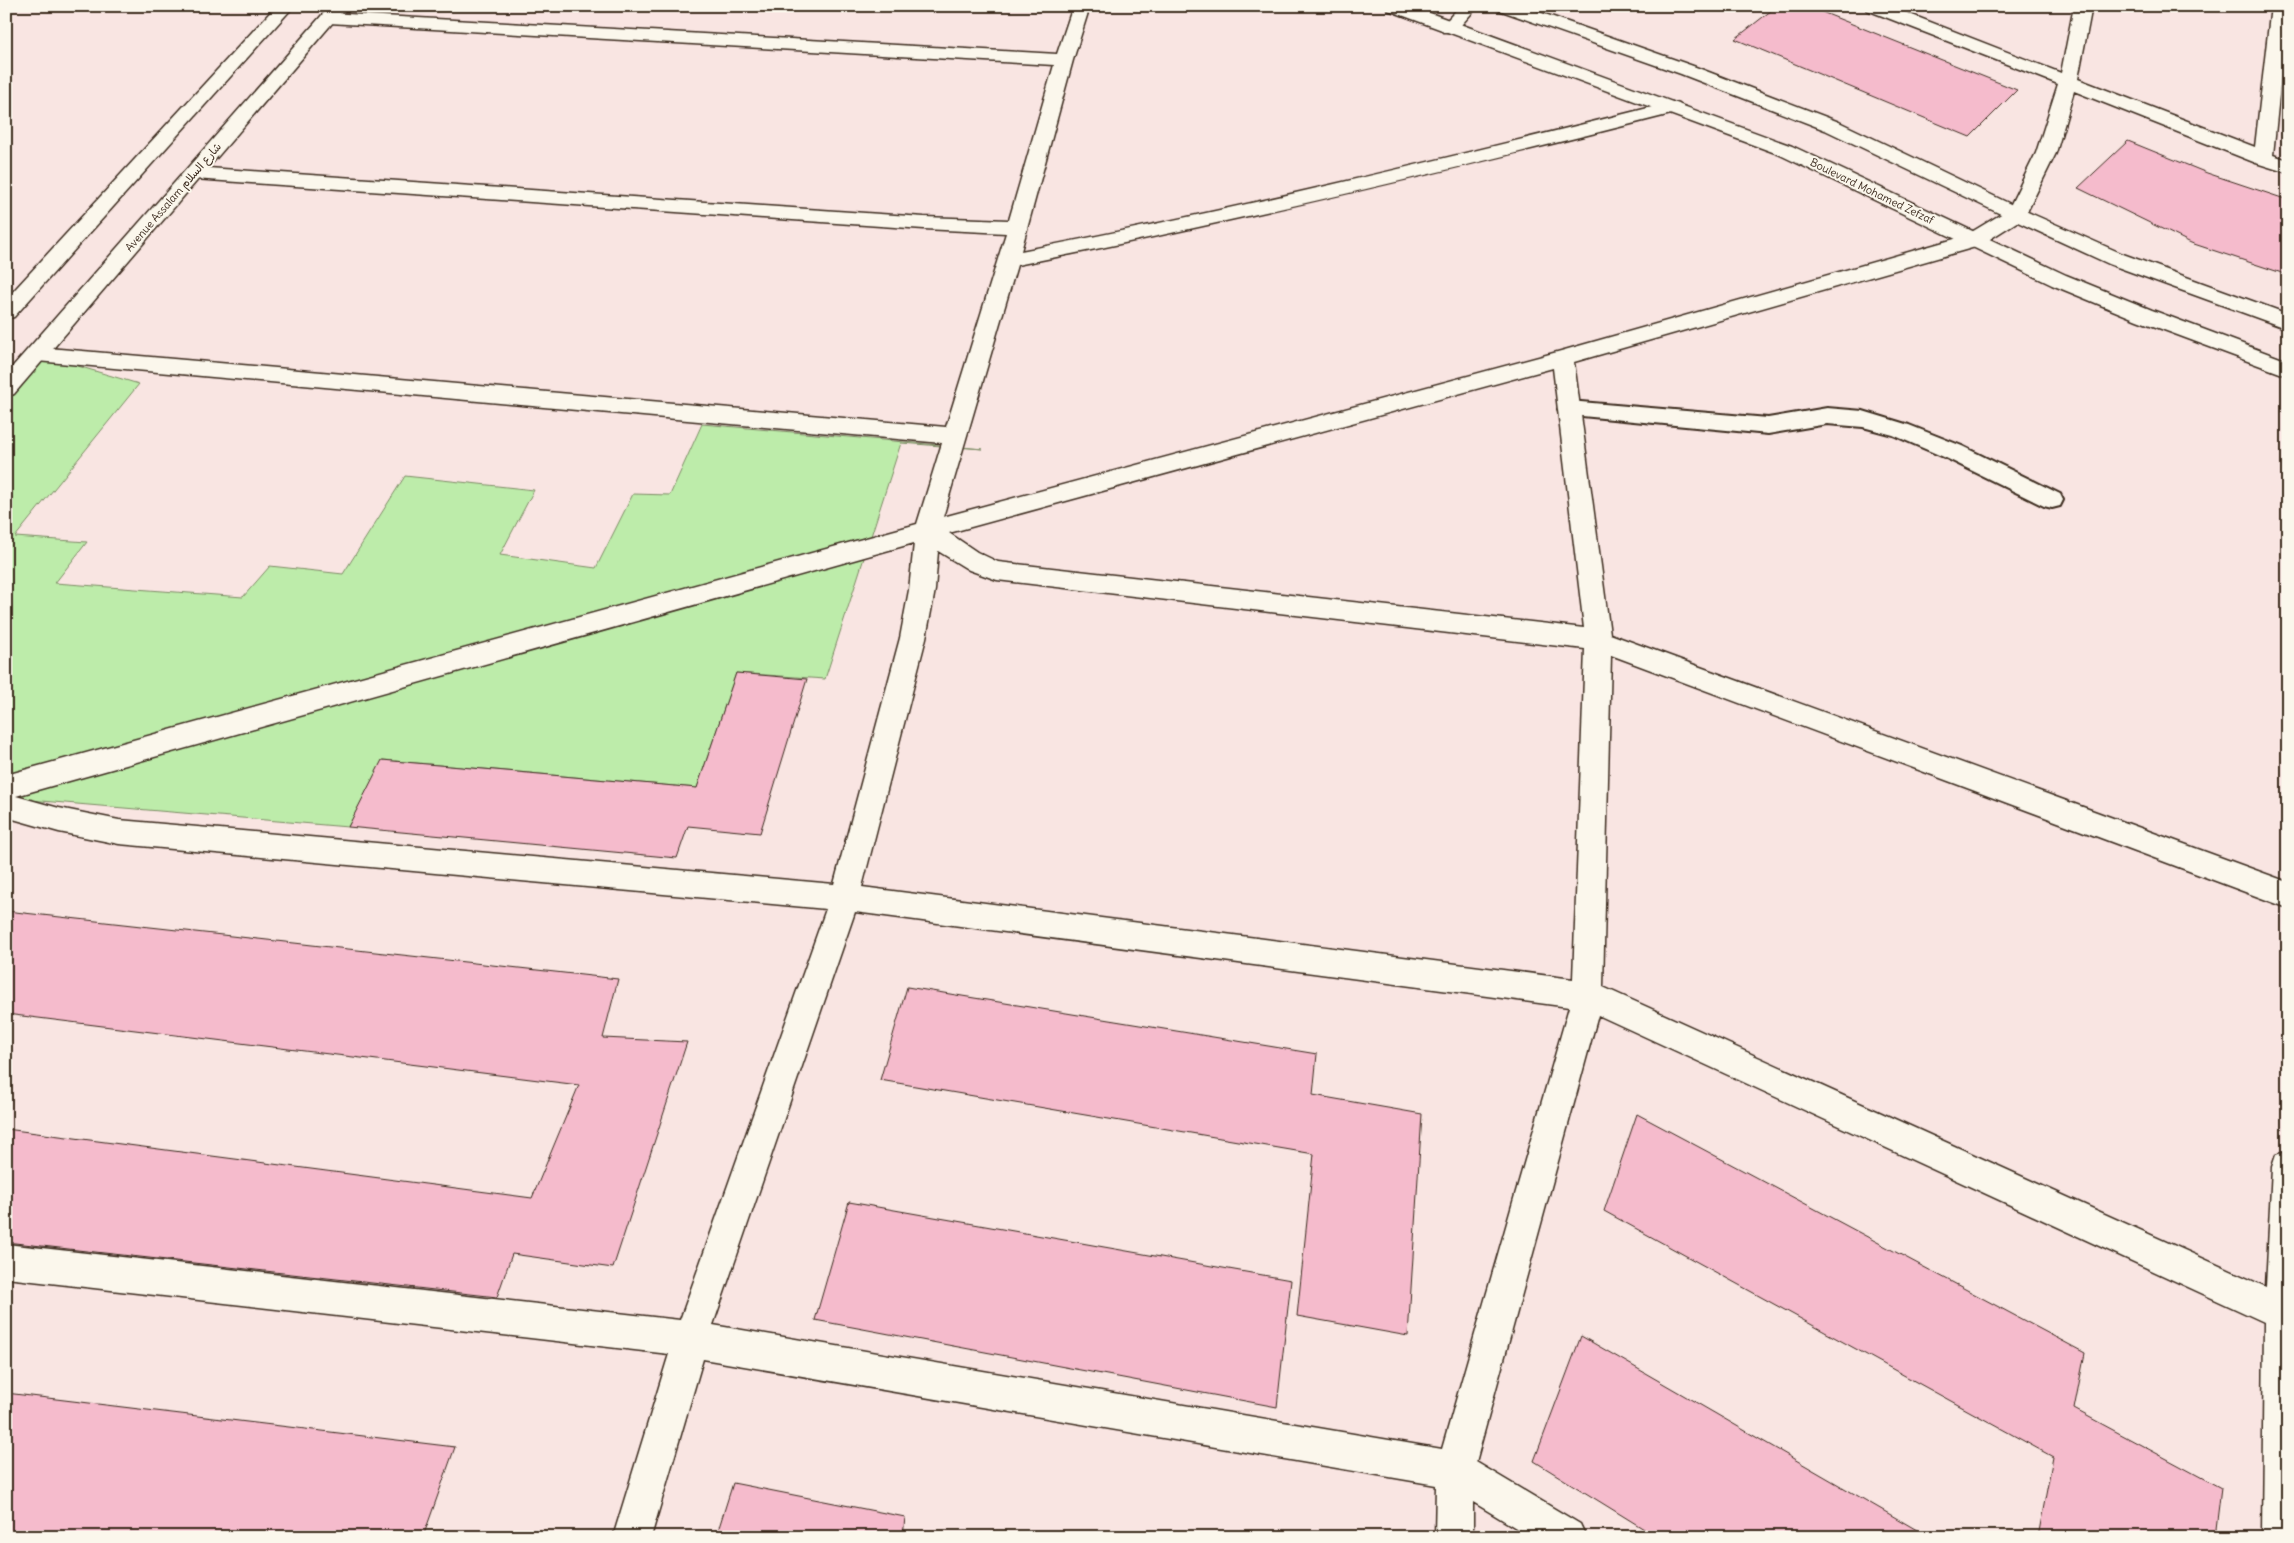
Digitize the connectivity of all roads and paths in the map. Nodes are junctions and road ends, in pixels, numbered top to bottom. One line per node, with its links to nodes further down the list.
1 (286, 6): 21 (street)
2 (1082, 6): 11 (street)
3 (1394, 6): 10 (street, Boulevard Mohamed Zefzaf)
4 (1470, 6): 10 (street)
5 (1505, 6): 17 (street)
6 (1874, 6): 12 (street)
7 (2082, 6): 12 (street)
8 (2280, 6): 14 (street)
9 (334, 12): 11 (street); 16 (street, Avenue Assalam شارع السلام)
10 (1449, 28): 13 (street, Boulevard Mohamed Zefzaf)
11 (1064, 60): 18 (street)
12 (2068, 82): 14 (street); 17 (street)
13 (1672, 108): 19 (street, Boulevard Mohamed Zefzaf); 20 (street)
14 (2263, 159): 15 (street)
15 (2288, 167)
16 (194, 173): 18 (street); 23 (street, Avenue Assalam شارع السلام)
17 (2016, 214): 19 (street); 22 (street)
18 (1016, 227): 20 (street)
19 (1972, 241): 24 (street); 25 (street, Boulevard Mohamed Zefzaf)
20 (1008, 260): 28 (street)
21 (6, 312)
22 (2288, 322)
23 (37, 354): 26 (street, Avenue Assalam شارع السلام); 28 (street)
24 (1563, 358): 27 (street); 30 (street)
25 (2288, 369)
26 (6, 389)
27 (1570, 408): 29 (lane); 31 (street)
28 (954, 436): 30 (street)
29 (2052, 500)
30 (927, 530): 31 (street); 32 (street); 35 (street)
31 (1598, 640): 34 (street); 36 (street)
32 (6, 786)
33 (6, 805): 35 (street)
34 (2288, 895)
35 (845, 898): 36 (street); 40 (street)
36 (1588, 995): 39 (street); 41 (street)
37 (2288, 1167): 39 (street)
38 (6, 1261): 40 (street)
39 (2285, 1314): 45 (street)
40 (691, 1339): 41 (street); 42 (street)
41 (1455, 1470): 43 (street); 44 (street)
42 (632, 1537)
43 (1454, 1537)
44 (1567, 1537)
45 (2281, 1537)

